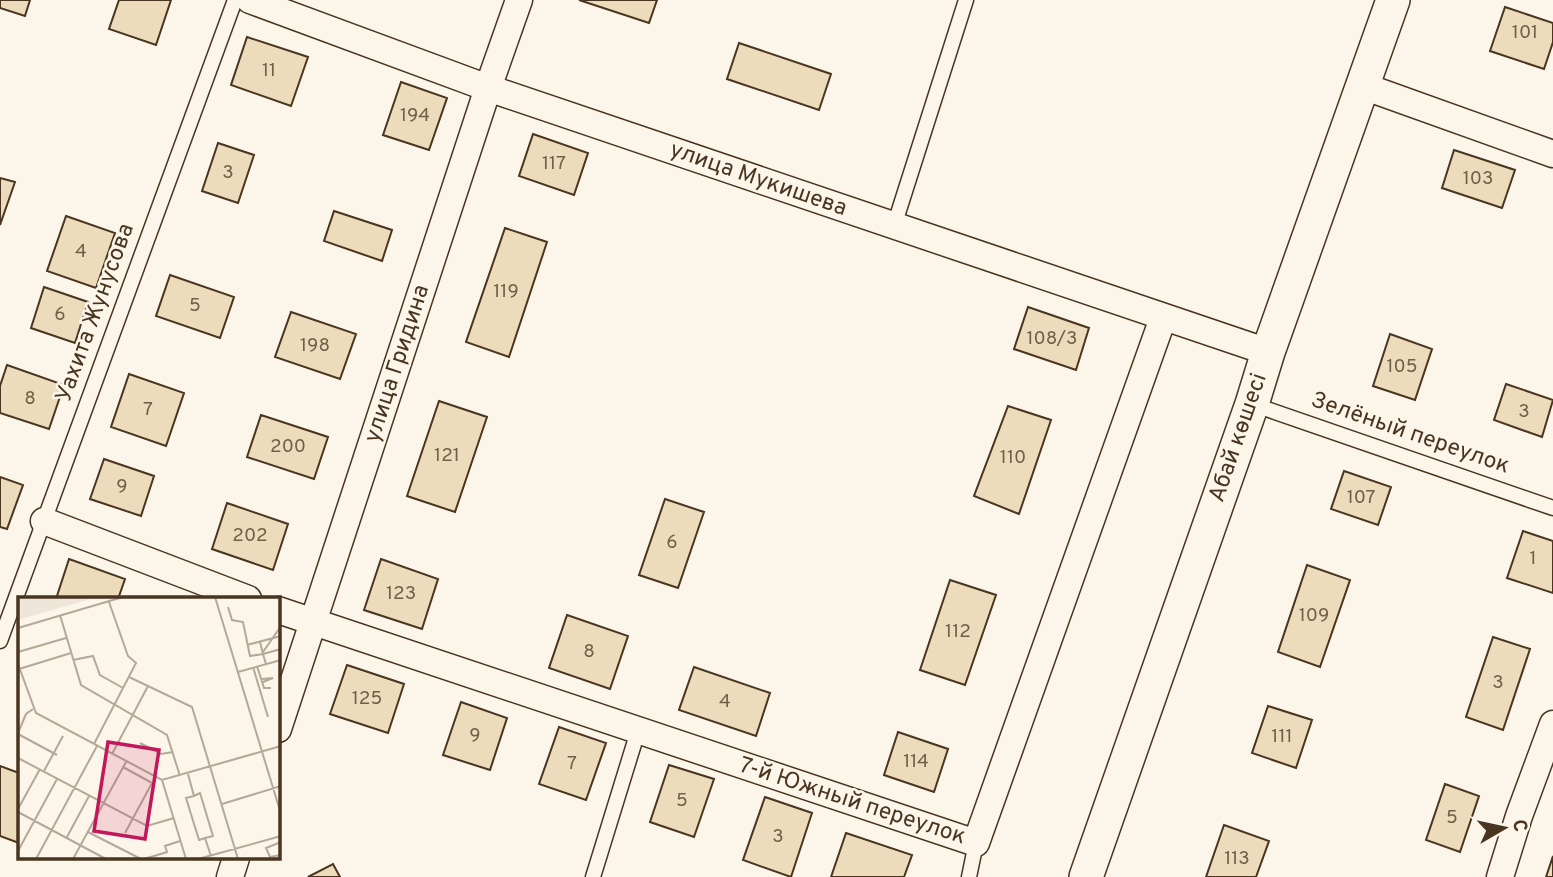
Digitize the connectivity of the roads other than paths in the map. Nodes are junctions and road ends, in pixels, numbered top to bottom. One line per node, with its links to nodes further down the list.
1 (235, 0): 14 (lane, Уахита Жунусова)
2 (250, 0): 7 (street, улица Мукишева)
3 (519, 0): 7 (street, улица Гридина)
4 (966, 0): 9 (lane)
5 (1393, 0): 6 (street, Абай көшесі)
6 (1363, 86): 8 (street); 11 (street, Абай көшесі)
7 (488, 88): 9 (street, улица Мукишева); 17 (street, улица Гридина)
8 (1553, 154)
9 (894, 226): 10 (street, улица Мукишева)
10 (1163, 318): 11 (street, улица Мукишева); 22 (street, 7-й Южный переулок)
11 (1268, 352): 12 (street, Абай көшесі)
12 (1252, 404): 13 (lane, Зелёный переулок); 27 (street, Абай көшесі)
13 (1553, 508)
14 (44, 521): 15 (street); 18 (lane, Уахита Жунусова)
15 (243, 597)
16 (280, 611): 17 (street, 7-й Южный переулок)
17 (313, 624): 19 (street, улица Гридина); 21 (street, 7-й Южный переулок)
18 (0, 641)
19 (280, 723)
20 (1553, 724): 28 (street)
21 (638, 731): 22 (street, 7-й Южный переулок); 25 (lane)
22 (976, 843): 26 (lane)
23 (235, 860): 24 (street)
24 (230, 877)
25 (593, 877)
26 (969, 877)
27 (1086, 877)
28 (1500, 877)

